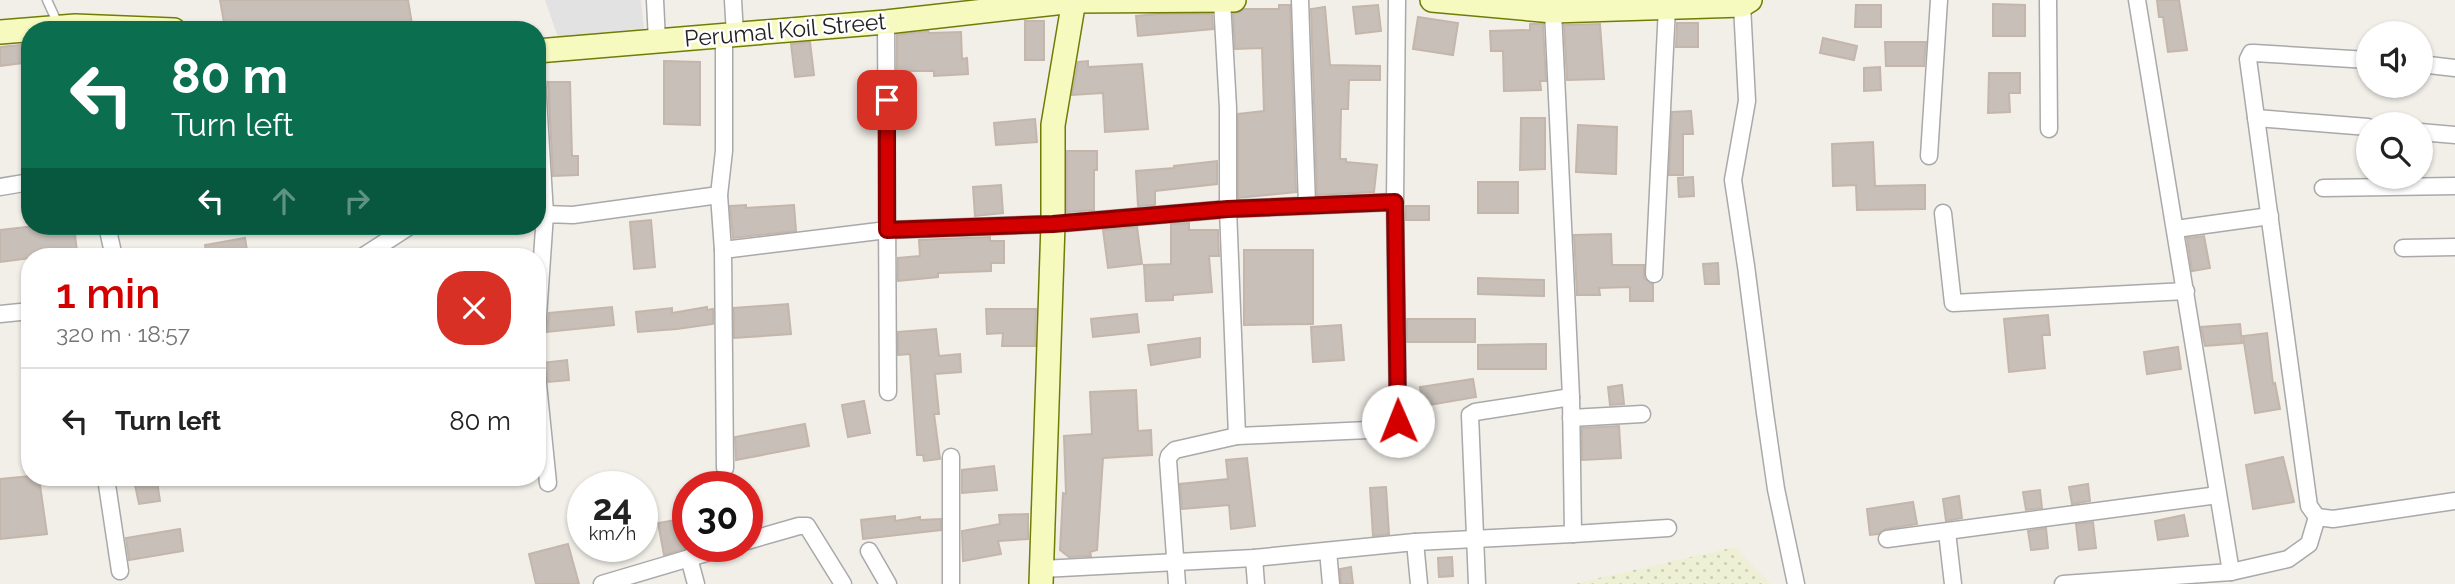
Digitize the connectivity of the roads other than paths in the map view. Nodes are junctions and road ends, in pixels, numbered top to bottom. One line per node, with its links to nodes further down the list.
1 (47, 0): 18 (lane)
2 (654, 0): 23 (street)
3 (733, 0): 22 (street)
4 (1074, 0): 12 (street, Perumal Koil Street); 19 (street, Perumal Koil Street); 45 (street)
5 (1234, 0): 12 (street, Perumal Koil Street)
6 (1300, 0): 40 (street)
7 (1397, 0): 39 (street)
8 (1432, 0): 13 (street)
9 (1939, 0): 33 (street)
10 (2048, 0): 30 (street)
11 (2137, 0): 46 (street)
12 (1222, 1): 41 (street)
13 (1495, 3): 17 (street)
14 (1717, 3): 15 (street); 16 (street)
15 (1746, 3): 96 (street)
16 (1641, 5): 17 (street); 53 (street)
17 (1553, 11): 58 (street)
18 (64, 21)
19 (886, 22): 22 (street, Perumal Koil Street); 47 (street)
20 (21, 31): 21 (street)
21 (0, 32)
22 (730, 35): 23 (street, Perumal Koil Street); 38 (street)
23 (657, 41): 24 (street, Perumal Koil Street)
24 (546, 50)
25 (2356, 59): 28 (street)
26 (2433, 65): 27 (street)
27 (2455, 68)
28 (2256, 118): 29 (street); 44 (street)
29 (2356, 126)
30 (2049, 130)
31 (2433, 133): 32 (street)
32 (2455, 135)
33 (1929, 156)
34 (21, 184): 36 (street)
35 (2455, 186): 37 (street)
36 (0, 187)
37 (2323, 188)
38 (719, 195): 43 (street); 52 (street)
39 (1395, 202): 40 (street); 61 (street)
40 (1307, 205): 41 (street)
41 (1228, 209): 45 (street); 61 (street)
42 (1943, 213): 54 (street)
43 (546, 214)
44 (2270, 216): 46 (street); 69 (street)
45 (1053, 224): 47 (street); 85 (street)
46 (2176, 229): 54 (street)
47 (887, 230): 52 (street); 57 (street)
48 (396, 235): 50 (street)
49 (2455, 247): 51 (street)
50 (376, 248)
51 (2403, 248)
52 (723, 250): 64 (street)
53 (1654, 274)
54 (2186, 291): 67 (street)
55 (21, 311): 56 (street)
56 (0, 314)
57 (888, 391)
58 (1571, 397): 60 (street); 74 (street)
59 (1642, 414): 60 (street)
60 (1571, 418): 72 (street)
61 (1237, 436): 82 (street)
62 (951, 457): 90 (street)
63 (546, 463): 65 (street)
64 (725, 468)
65 (548, 483)
66 (107, 486): 83 (street)
67 (2218, 495): 71 (street); 84 (street)
68 (2455, 501): 69 (street)
69 (2317, 517): 84 (street)
70 (1668, 528): 72 (street)
71 (1947, 532): 75 (street); 97 (street)
72 (1573, 534): 74 (street)
73 (763, 536): 88 (street)
74 (1476, 540): 76 (street); 95 (street)
75 (1887, 540)
76 (1415, 542): 78 (street); 94 (street)
77 (869, 551): 89 (street)
78 (1328, 551): 79 (street); 93 (street)
79 (1254, 558): 82 (street); 92 (street)
80 (676, 562): 86 (street)
81 (690, 562): 87 (street)
82 (1175, 563): 85 (street); 91 (street)
83 (120, 571)
84 (2231, 572): 98 (street)
85 (1042, 576)
86 (602, 584)
87 (696, 584)
88 (843, 584)
89 (888, 584)
90 (951, 584)
91 (1177, 584)
92 (1256, 584)
93 (1331, 584)
94 (1419, 584)
95 (1477, 584)
96 (1796, 584)
97 (1952, 584)
98 (2063, 584)

